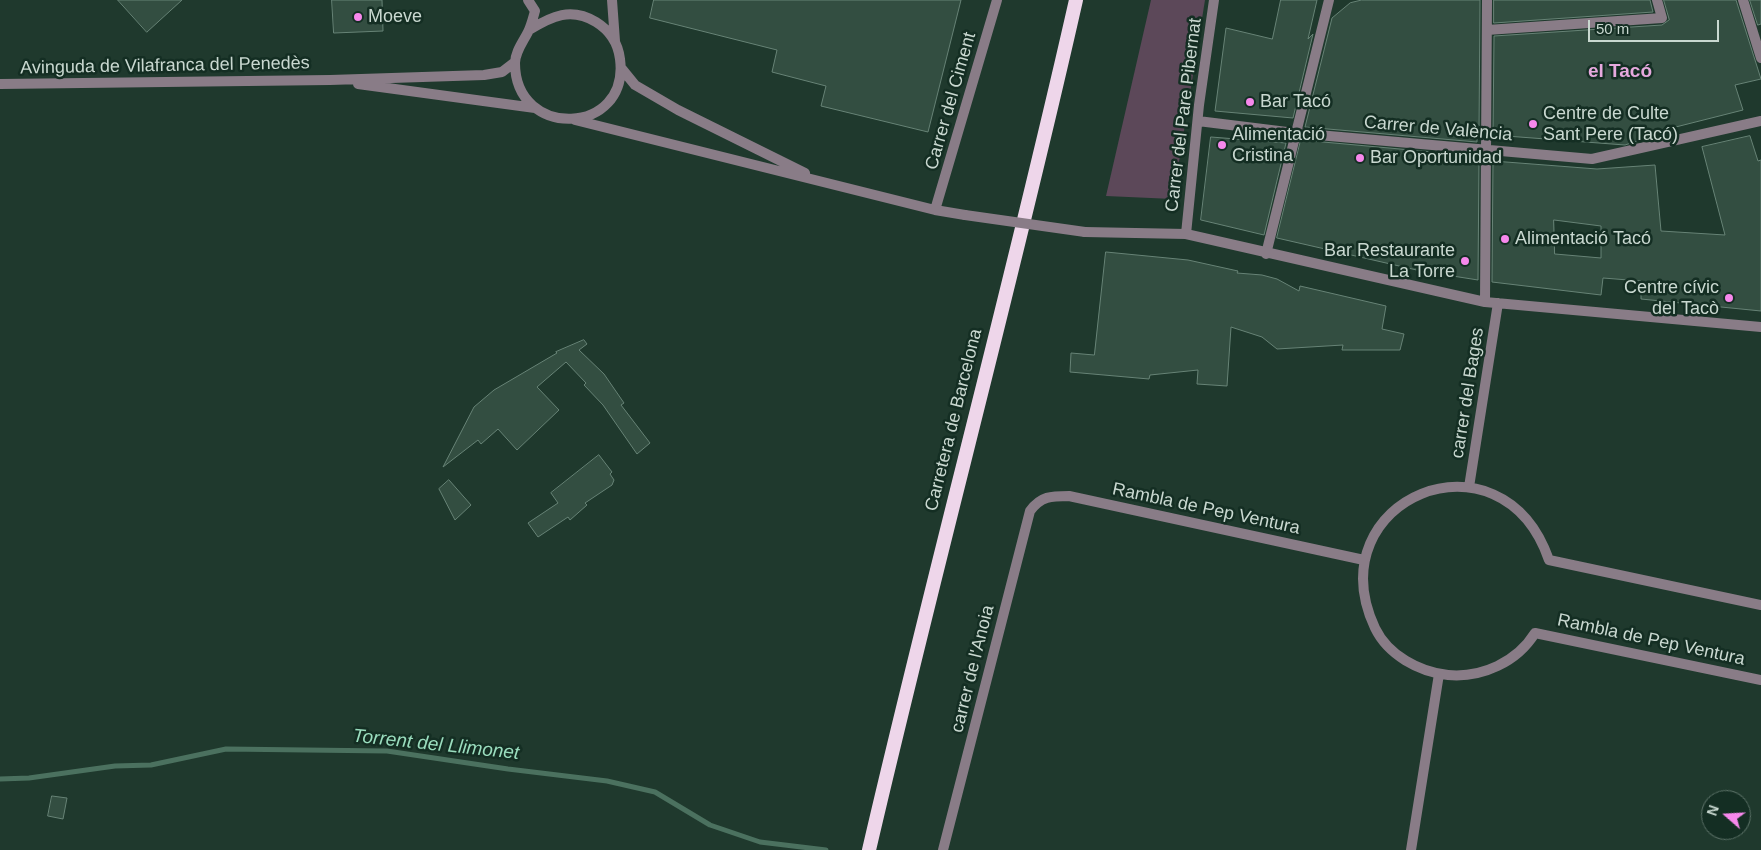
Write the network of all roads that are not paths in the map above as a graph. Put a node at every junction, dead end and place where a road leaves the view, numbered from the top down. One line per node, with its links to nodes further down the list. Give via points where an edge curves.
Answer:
1 (528, 0): 10 (street, via 535,10)
2 (612, 0): 12 (street)
3 (997, 0): 26 (street, Carrer del Ciment)
4 (1076, 0): 38 (highway, Carretera de Barcelona, via 1040,159)
5 (1214, 0): 22 (street, Carrer del Pare Pibernat)
6 (1329, 0): 23 (street)
7 (1487, 0): 11 (street)
8 (1658, 0): 11 (street, via 1662,18)
9 (1743, 0): 13 (street)
10 (529, 30): 12 (street, via 552,17 574,14 603,26); 14 (street)
11 (1488, 30): 24 (street)
12 (615, 41): 15 (street)
13 (1761, 58)
14 (515, 62): 17 (street, Avinguda de Vilafranca del Penedès, via 502,72 484,75); 19 (street, via 522,92)
15 (622, 70): 20 (street, via 612,98 588,117); 25 (street, via 635,85 678,110)
16 (0, 77): 18 (street)
17 (330, 80): 18 (street, Avinguda de Vilafranca del Penedès); 19 (street, Avinguda de Vilafranca del Penedès)
18 (5, 84)
19 (535, 108): 20 (street, via 551,118)
20 (574, 120): 25 (street)
21 (1761, 120): 24 (street, Carrer de València, via 1592,159)
22 (1198, 121): 23 (street, Carrer de València); 27 (street, Carrer del Pare Pibernat)
23 (1295, 133): 24 (street, Carrer de València); 28 (street)
24 (1486, 149): 29 (street)
25 (819, 181): 26 (street)
26 (935, 210): 27 (street, bridge, via 1085,232)
27 (1186, 234): 28 (street)
28 (1266, 254): 29 (street)
29 (1485, 302): 30 (street)
30 (1498, 303): 31 (street); 32 (street, carrer del Bages)
31 (1761, 327)
32 (1469, 487): 34 (street, via 1435,489 1406,500 1382,523); 35 (street, via 1494,494 1527,517 1537,531 1549,560)
33 (1040, 500): 34 (street, Rambla de Pep Ventura, via 1047,496 1069,496); 39 (street, carrer de l'Anoia, via 1030,511)
34 (1364, 560): 36 (street, via 1366,609 1378,634 1406,661)
35 (1761, 605)
36 (1439, 674): 37 (street, Rambla de Pep Ventura, via 1457,676 1492,669 1522,649 1535,633); 40 (street)
37 (1761, 680)
38 (869, 850)
39 (943, 850)
40 (1411, 850)

